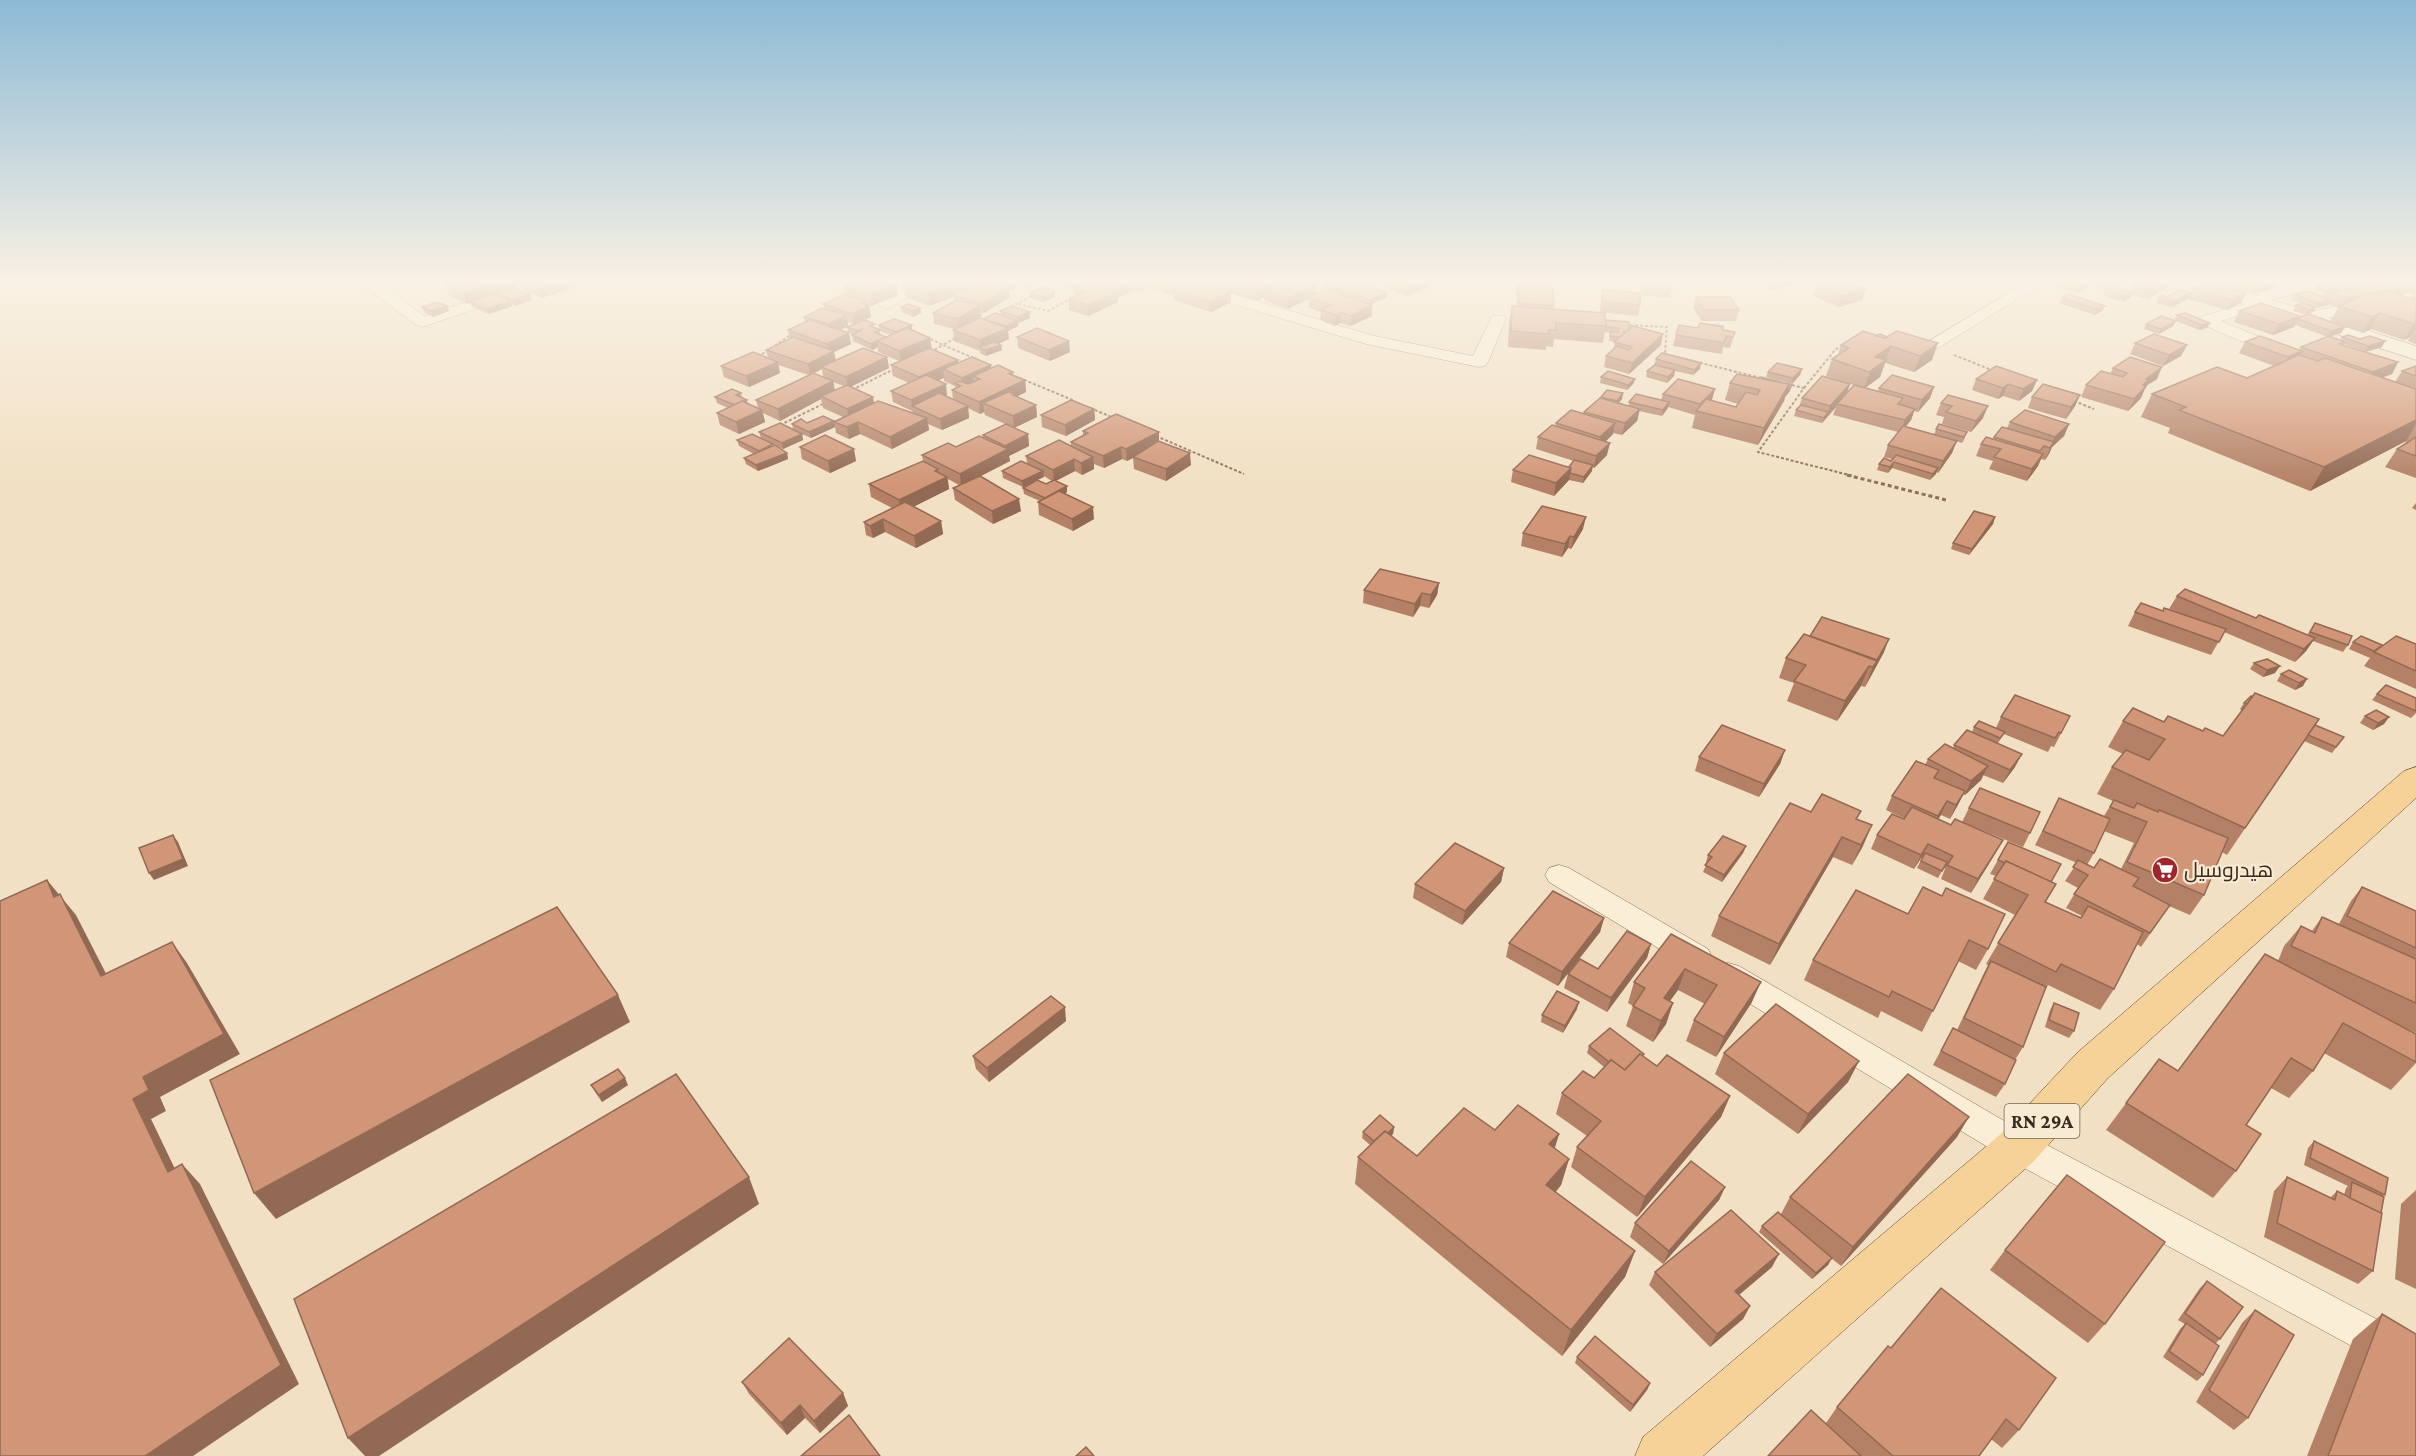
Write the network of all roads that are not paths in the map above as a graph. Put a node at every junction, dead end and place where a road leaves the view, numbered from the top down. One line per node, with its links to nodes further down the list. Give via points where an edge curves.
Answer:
1 (1416, 349): 2 (street, via 1479,362)
2 (1485, 349)
3 (2272, 349): 4 (street)
4 (2298, 360)
5 (2416, 779): 7 (main road, RN 29A, via 2093,1065)
6 (1559, 875): 7 (street)
7 (2018, 1147): 8 (street); 9 (main road, RN 29A)
8 (2416, 1361)
9 (1662, 1456)

